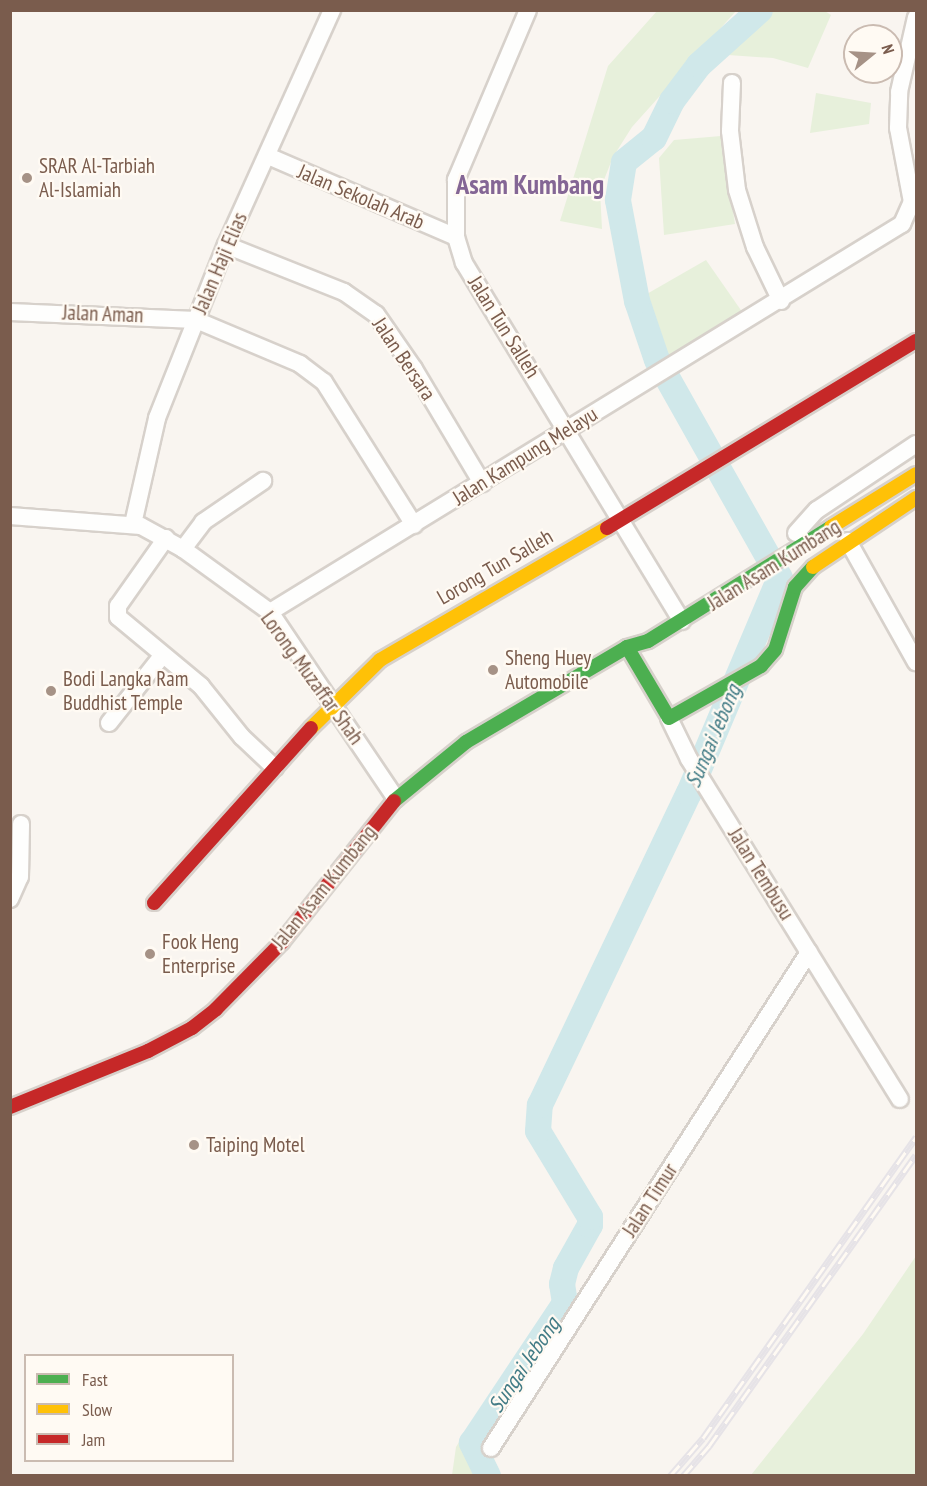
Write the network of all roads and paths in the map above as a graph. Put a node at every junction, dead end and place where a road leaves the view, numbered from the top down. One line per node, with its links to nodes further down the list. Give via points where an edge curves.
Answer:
1 (332, 10): 5 (street, Jalan Haji Elias)
2 (528, 10): 6 (street, Jalan Tun Salleh, via 456,180)
3 (915, 21): 8 (street, Jalan Kampung Melayu, via 899,92 898,128 912,202 907,219 882,239)
4 (732, 82): 8 (street, via 730,131 737,190 755,247)
5 (268, 156): 6 (street, Jalan Sekolah Arab); 7 (street, Jalan Haji Elias)
6 (456, 237): 12 (street, Jalan Tun Salleh, via 469,272)
7 (226, 245): 10 (street, Jalan Haji Elias); 17 (street, Jalan Bersara, via 344,292 376,314 409,360)
8 (781, 301): 12 (street, Jalan Kampung Melayu)
9 (10, 312): 10 (street, Jalan Aman)
10 (196, 320): 21 (street, Jalan Haji Elias, via 157,418); 22 (street, via 300,364 324,382)
11 (916, 341): 20 (main road, Lorong Tun Salleh, via 722,462)
12 (569, 429): 17 (street, Jalan Kampung Melayu); 20 (street, Jalan Tun Salleh)
13 (916, 444): 23 (street, Jalan Asam Kumbang, via 817,510)
14 (916, 457): 23 (main road, Jalan Asam Kumbang)
15 (916, 474): 27 (main road, Jalan Asam Kumbang, via 788,556)
16 (263, 481): 26 (street, via 203,522)
17 (482, 483): 22 (street, Jalan Kampung Melayu)
18 (916, 498): 25 (main road, Jalan Asam Kumbang)
19 (10, 516): 21 (street, Lorong Muzaffar Shah)
20 (621, 519): 29 (street, Jalan Tun Salleh); 33 (main road, Lorong Tun Salleh, via 409,640 380,660)
21 (133, 524): 24 (street, Lorong Muzaffar Shah)
22 (414, 525): 28 (street, Jalan Kampung Melayu)
23 (796, 533): 27 (main road, Jalan Asam Kumbang)
24 (166, 538): 26 (street, Lorong Muzaffar Shah); 31 (street, via 118,606 118,617 127,628)
25 (848, 541): 32 (street); 34 (main road, Jalan Asam Kumbang, via 800,579 775,650 761,666)
26 (183, 549): 28 (street, Lorong Muzaffar Shah)
27 (756, 567): 29 (main road, Jalan Asam Kumbang)
28 (270, 612): 33 (street, Lorong Muzaffar Shah)
29 (679, 614): 30 (main road, Jalan Asam Kumbang, via 648,641)
30 (627, 647): 34 (main road, Jalan Tembusu); 37 (main road, Jalan Asam Kumbang, via 468,740)
31 (162, 656): 35 (street); 36 (street, via 201,686 242,737)
32 (916, 662)
33 (334, 702): 36 (main road, Lorong Tun Salleh); 37 (street, Lorong Muzaffar Shah)
34 (669, 718): 41 (street, Jalan Tembusu, via 689,759)
35 (109, 723)
36 (275, 768): 40 (main road, Lorong Tun Salleh)
37 (396, 799): 43 (main road, Jalan Asam Kumbang, via 282,942 203,1020 176,1038)
38 (21, 824): 39 (street, via 20,878)
39 (10, 899)
40 (154, 903)
41 (809, 952): 42 (street, Jalan Tembusu); 44 (street, Jalan Timur)
42 (900, 1099)
43 (10, 1107)
44 (491, 1448)

